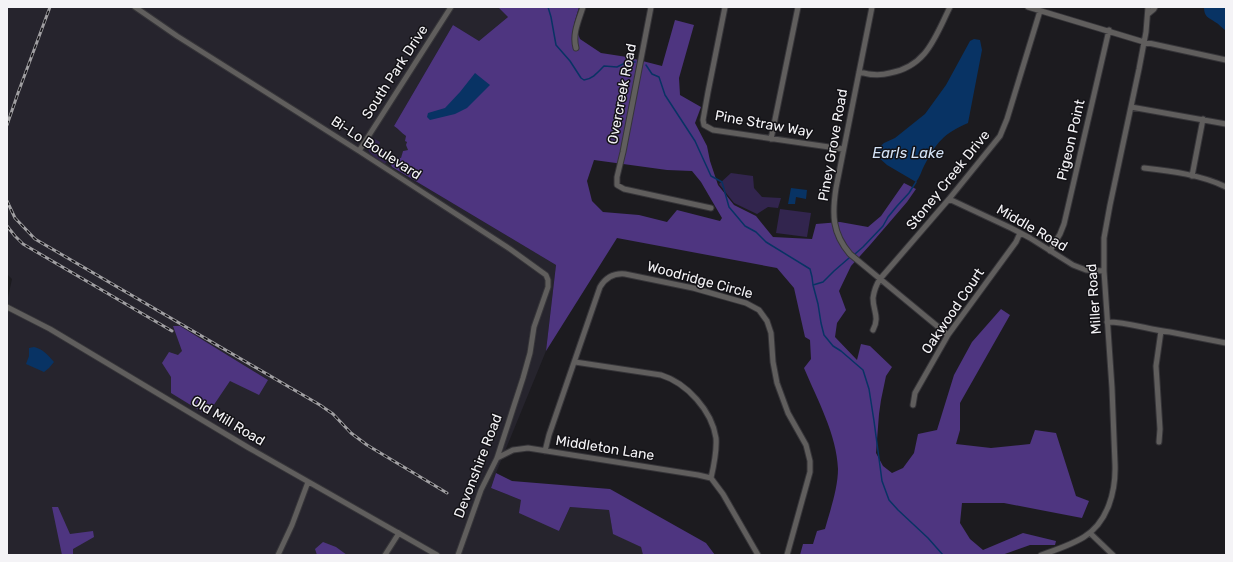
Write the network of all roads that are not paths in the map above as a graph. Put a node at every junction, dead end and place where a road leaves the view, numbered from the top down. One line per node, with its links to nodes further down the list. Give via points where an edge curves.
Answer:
1 (135, 7): 24 (street, Bi-Lo Boulevard)
2 (451, 7): 24 (street, South Park Drive)
3 (583, 7): 16 (street, via 574,35)
4 (651, 7): 29 (street, Overcreek Road, via 617,185 624,189)
5 (725, 7): 22 (street, Pine Straw Way, via 704,125 713,130)
6 (798, 7): 22 (street)
7 (872, 7): 18 (street, Piney Grove Road)
8 (950, 7): 18 (street, via 931,46 918,61 904,69 886,74 868,75)
9 (1028, 7): 12 (street)
10 (1148, 7): 13 (street, Miller Road)
11 (1155, 7): 13 (street)
12 (1040, 11): 14 (street); 28 (street, Stoney Creek Drive, via 1004,129)
13 (1148, 14): 15 (street, Miller Road)
14 (1109, 30): 15 (street); 31 (street, Pigeon Point, via 1064,224)
15 (1144, 42): 17 (street); 19 (street, Miller Road)
16 (576, 48)
17 (1226, 60)
18 (859, 72): 23 (street, Piney Grove Road)
19 (1131, 107): 20 (street); 32 (street, Miller Road, via 1106,226 1103,246)
20 (1203, 119): 21 (street); 26 (street)
21 (1226, 124)
22 (771, 139): 23 (street, Pine Straw Way)
23 (843, 149): 33 (street, Piney Grove Road, via 833,213 835,228 839,239 850,254)
24 (359, 151): 39 (street, Bi-Lo Boulevard, via 544,273 548,284)
25 (1144, 168): 26 (street)
26 (1192, 176): 27 (street)
27 (1226, 187)
28 (950, 199): 30 (street, Middle Road); 33 (street, Stoney Creek Drive)
29 (711, 208)
30 (1020, 233): 31 (street, Middle Road); 38 (street, Oakwood Court)
31 (1050, 251): 32 (street, Middle Road, via 1079,268)
32 (1104, 272): 35 (street, Miller Road)
33 (880, 279): 36 (street, Stoney Creek Drive, via 874,293 876,324); 38 (street, Piney Grove Road)
34 (7, 307): 47 (street, Old Mill Road, via 66,338)
35 (1107, 322): 37 (street); 49 (street, Miller Road, via 1116,475 1114,492 1106,511)
36 (873, 330)
37 (1161, 331): 40 (street); 43 (street, via 1156,366)
38 (948, 335): 42 (street, Oakwood Court, via 915,393)
39 (532, 340): 45 (street, Devonshire Road)
40 (1226, 343)
41 (575, 362): 44 (street, Woodridge Circle); 46 (street, via 661,375 684,388 703,408 714,429 716,447); 55 (street, Woodridge Circle, via 600,287 606,279 616,274 693,288 746,303 759,310 770,329 774,371 780,394 806,445 810,461 810,472)
42 (913, 405)
43 (1159, 442)
44 (545, 451): 45 (street, Middleton Lane, via 518,448); 46 (street, Middleton Lane)
45 (496, 458): 53 (street, Devonshire Road, via 479,494)
46 (711, 478): 54 (street)
47 (308, 482): 48 (street, Old Mill Road); 50 (street)
48 (398, 533): 51 (street); 52 (street, Old Mill Road)
49 (1090, 533): 56 (street, Miller Road, via 1072,544); 57 (street)
50 (278, 555)
51 (385, 555)
52 (437, 555)
53 (458, 555)
54 (758, 555)
55 (787, 555)
56 (1041, 555)
57 (1113, 555)

